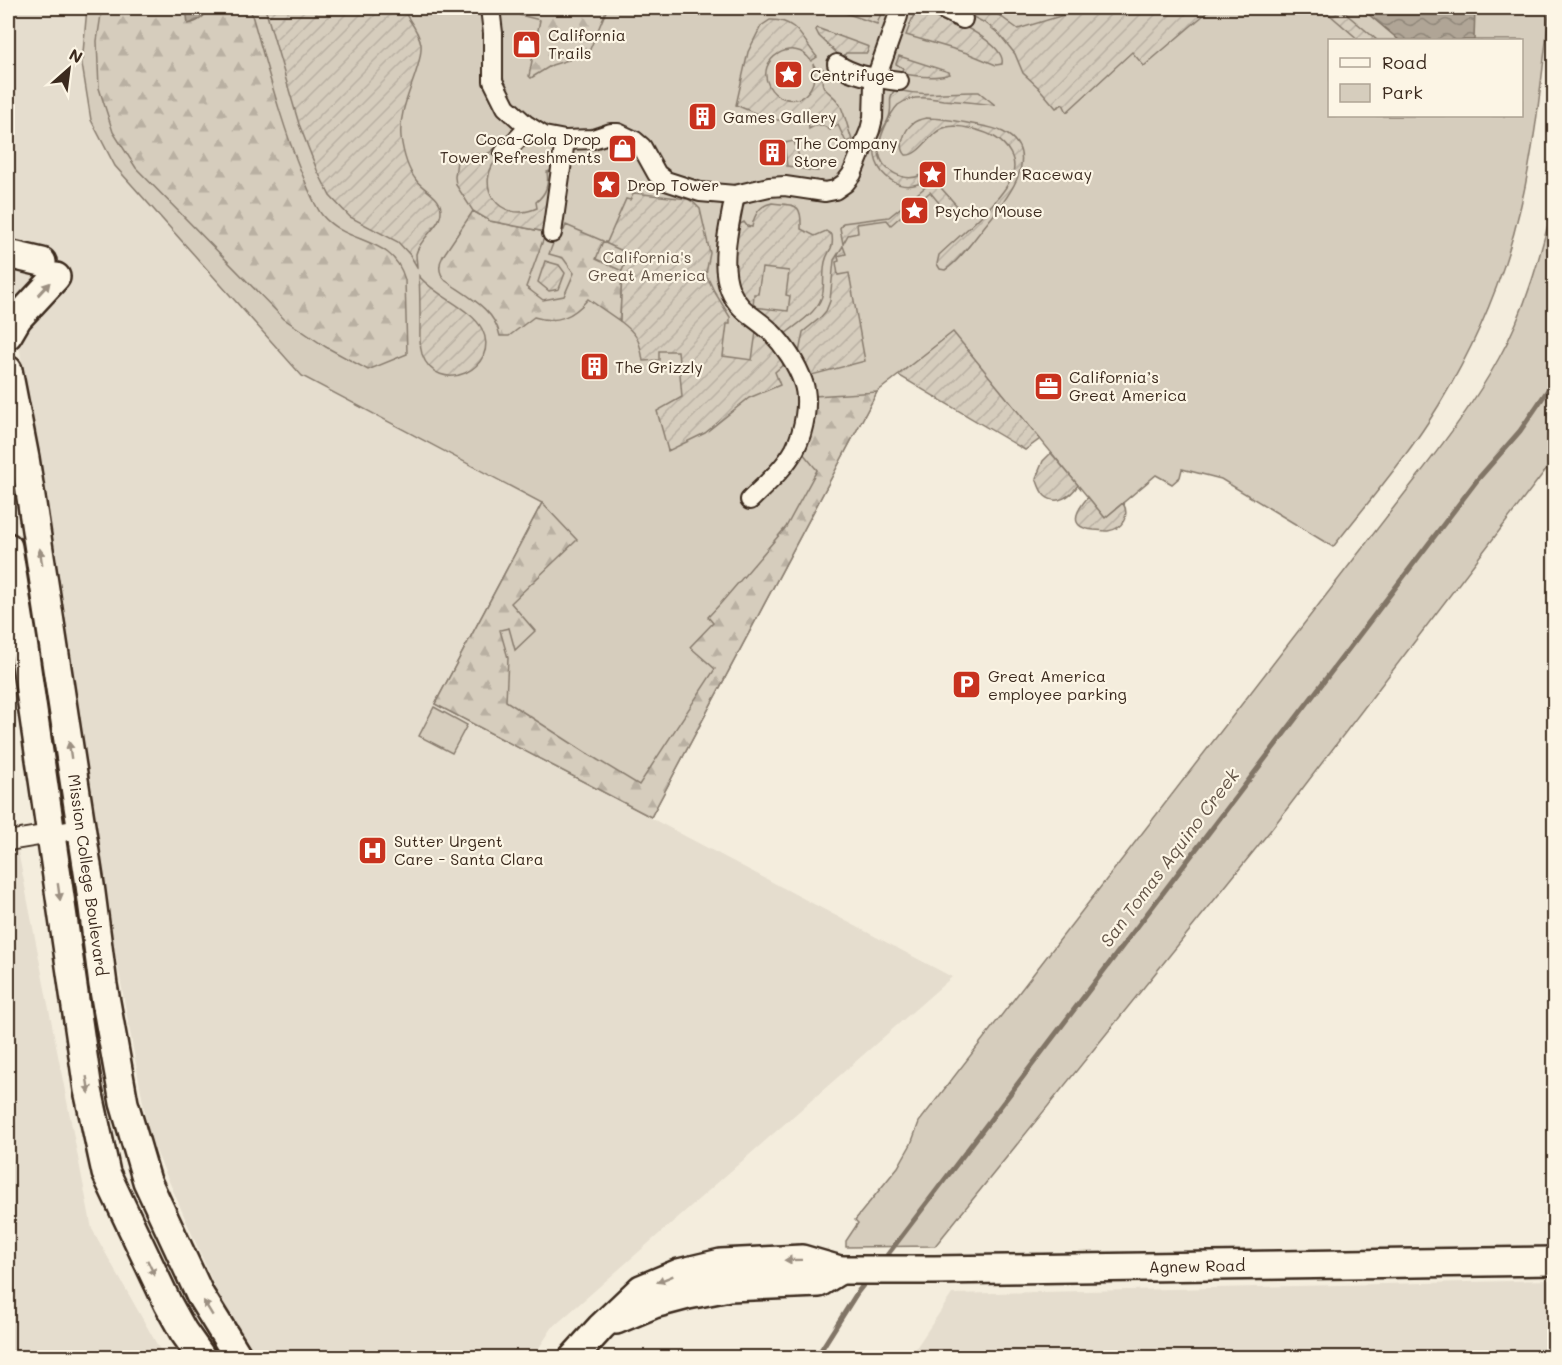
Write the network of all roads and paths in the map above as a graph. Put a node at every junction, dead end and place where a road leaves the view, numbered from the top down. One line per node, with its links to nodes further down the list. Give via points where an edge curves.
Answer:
1 (490, 8): 8 (street, via 493,81 506,106)
2 (940, 8): 4 (street)
3 (898, 12): 6 (street)
4 (963, 19)
5 (837, 64): 6 (street)
6 (876, 78): 7 (street); 11 (street, via 870,130 845,183 825,192 785,186)
7 (899, 81)
8 (529, 127): 9 (street, via 544,136); 10 (street)
9 (565, 140): 11 (street, via 618,133 642,147 657,174 666,181 700,192); 12 (street)
10 (504, 153)
11 (735, 195): 16 (street, via 726,246 729,288 735,300 765,325 789,355 802,379 805,398 803,428 795,448)
12 (552, 233)
13 (8, 254): 14 (main road, one-way to 13, via 49,269)
14 (8, 335)
15 (8, 370): 18 (main road, Mission College Boulevard, one-way to 15, via 26,458)
16 (750, 500)
17 (8, 547): 19 (main road, Mission College Boulevard)
18 (81, 829): 19 (street); 23 (main road, Mission College Boulevard, one-way to 18, via 200,1295 147,1181 124,1103)
19 (51, 834): 20 (street); 22 (main road, Mission College Boulevard, one-way to 22, via 88,1090 106,1173 168,1304)
20 (8, 841)
21 (1554, 1261): 24 (main road, Agnew Road, via 840,1270 819,1283 729,1287 654,1304 602,1327)
22 (202, 1358)
23 (239, 1358)
24 (573, 1358)

